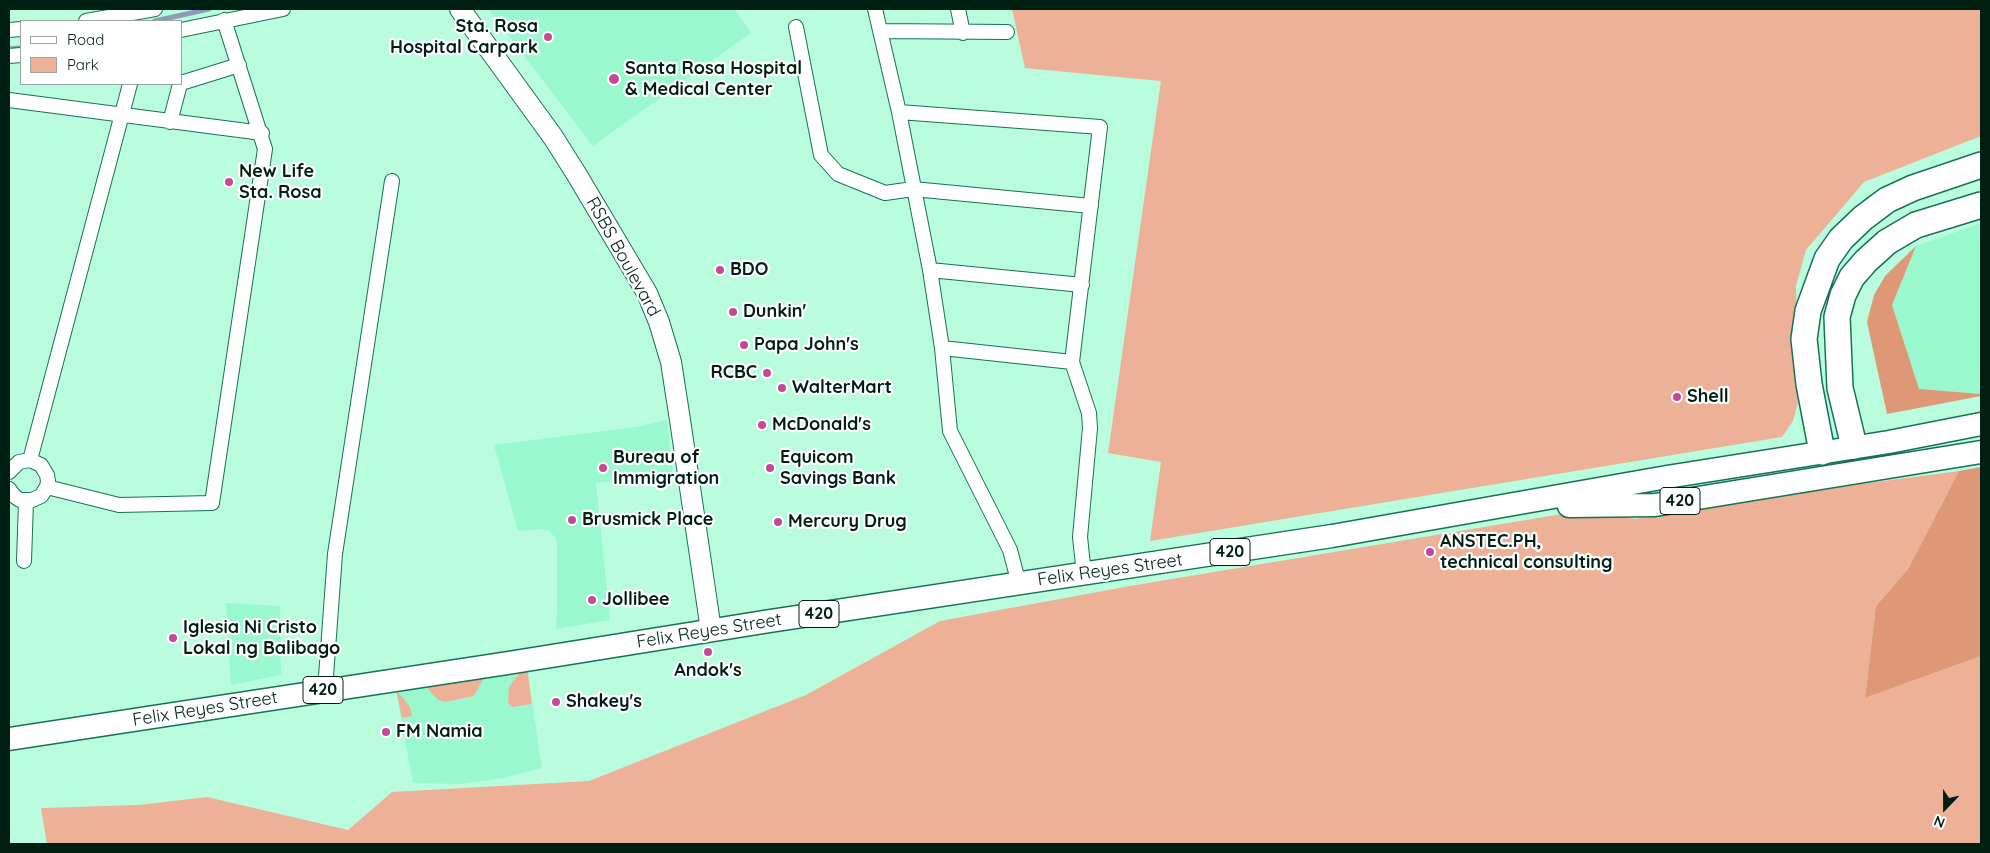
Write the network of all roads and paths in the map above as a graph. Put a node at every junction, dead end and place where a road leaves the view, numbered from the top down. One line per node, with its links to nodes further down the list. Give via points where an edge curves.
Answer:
1 (155, 9): 6 (street)
2 (283, 9): 8 (street)
3 (460, 9): 47 (street, RSBS Boulevard, via 563,152 643,286 659,322 671,362)
4 (875, 9): 11 (street)
5 (958, 9): 13 (street)
6 (138, 17): 7 (street)
7 (99, 20)
8 (224, 20): 10 (street); 14 (street)
9 (796, 27): 25 (street, via 821,154 838,174 885,193)
10 (182, 30)
11 (880, 31): 13 (street); 19 (street)
12 (1007, 32): 13 (street)
13 (963, 33)
14 (239, 64): 15 (street); 22 (street)
15 (182, 82)
16 (130, 85): 20 (street)
17 (179, 85): 21 (street)
18 (9, 100): 20 (street)
19 (899, 112): 25 (street); 27 (street, via 1100,127)
20 (122, 116): 21 (street); 36 (street)
21 (170, 122): 22 (street)
22 (262, 133): 40 (street, via 264,164 212,503 119,505)
23 (1981, 165): 34 (highway, via 1887,200 1863,218 1828,259 1808,311 1804,339)
24 (392, 181): 48 (street, via 334,554)
25 (913, 188): 27 (street); 28 (street)
26 (1981, 205): 33 (highway, via 1916,225 1887,242 1852,277 1837,317 1840,388)
27 (1091, 206): 29 (street)
28 (930, 270): 29 (street); 30 (street)
29 (1082, 285): 31 (street)
30 (942, 348): 31 (street); 46 (street, via 950,431 1010,550)
31 (1072, 362): 45 (street, via 1089,413 1090,428 1080,537)
32 (1981, 424): 33 (main road, 420)
33 (1854, 446): 34 (main road, 420); 38 (main road)
34 (1822, 452): 39 (main road); 43 (main road, Felix Reyes Street / 420)
35 (1981, 452): 38 (main road, 420)
36 (30, 460): 37 (street, via 19,462); 40 (street, via 45,470)
37 (9, 472)
38 (1859, 472): 39 (main road, Felix Reyes Street / 420)
39 (1827, 477): 43 (main road, Felix Reyes Street / 420, via 1655,505)
40 (47, 487): 42 (street, via 41,496)
41 (9, 489): 42 (street, via 14,496)
42 (26, 501): 44 (street)
43 (1498, 508): 45 (main road, Felix Reyes Street / 420)
44 (24, 561)
45 (1084, 574): 46 (main road, Felix Reyes Street / 420)
46 (1019, 584): 47 (main road, Felix Reyes Street / 420)
47 (711, 630): 48 (main road, Felix Reyes Street / 420)
48 (325, 690): 49 (main road, Felix Reyes Street / 420)
49 (9, 739)

